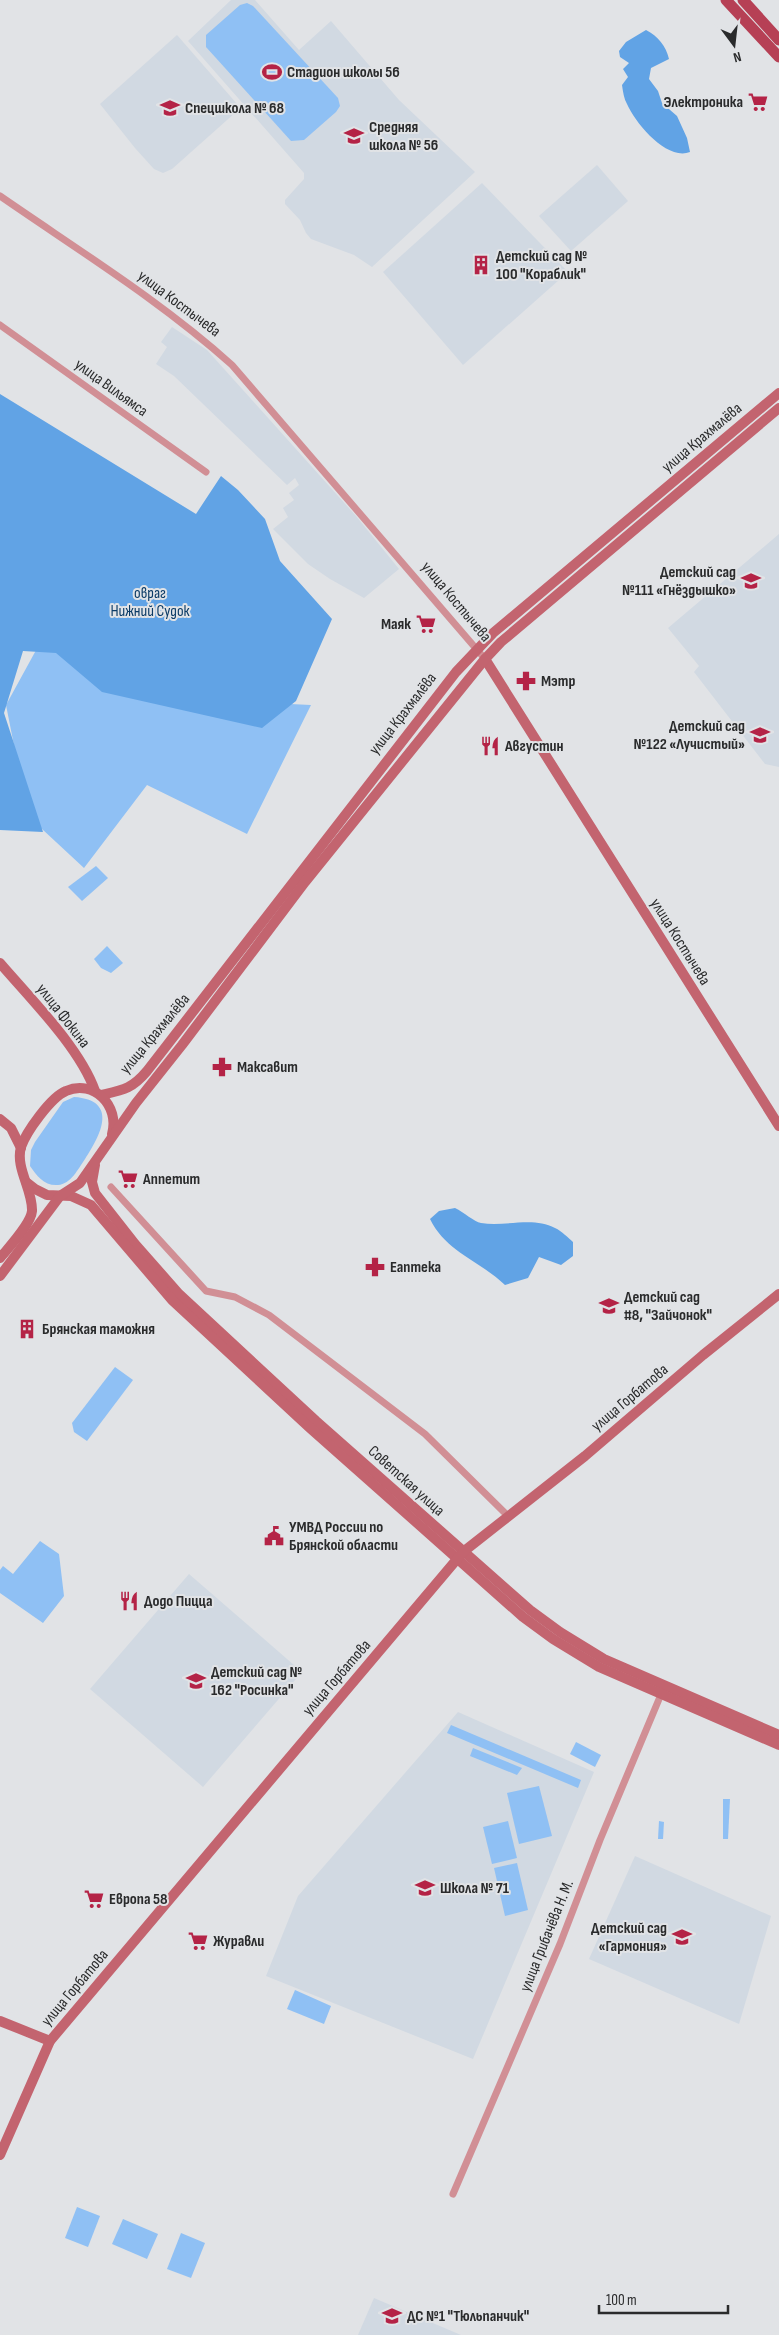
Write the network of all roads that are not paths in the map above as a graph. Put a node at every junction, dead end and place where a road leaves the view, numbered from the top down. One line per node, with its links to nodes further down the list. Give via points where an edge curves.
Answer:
1 (726, 0): 4 (main road)
2 (743, 0): 3 (main road)
3 (779, 40)
4 (779, 57)
5 (0, 196): 10 (street, улица Костычева, via 158,305 232,365)
6 (0, 325): 9 (street, улица Вильямса)
7 (779, 394): 10 (main road, улица Крахмалёва, via 493,633)
8 (779, 408): 11 (main road, улица Крахмалёва, via 508,636)
9 (206, 472)
10 (477, 650): 11 (street, улица Костычева); 13 (main road, улица Крахмалёва, via 397,745 136,1084 128,1089)
11 (485, 659): 15 (main road, улица Костычева); 16 (main road, улица Крахмалёва, via 305,882)
12 (0, 964): 13 (main road, улица Фокина, via 61,1036)
13 (98, 1093): 16 (main road, via 108,1102 113,1113); 17 (main road, via 78,1088 60,1094 33,1127)
14 (0, 1119): 17 (main road, via 11,1128)
15 (779, 1126)
16 (111, 1137): 18 (main road)
17 (21, 1148): 19 (main road)
18 (96, 1161): 21 (main road, via 80,1183); 26 (main road, Советская улица, via 92,1182 95,1193 161,1275)
19 (26, 1182): 21 (main road, via 47,1195); 22 (main road, via 32,1212 26,1226)
20 (111, 1187): 25 (street, via 206,1291 235,1297 269,1315 425,1434)
21 (60, 1196): 23 (main road); 26 (main road, Советская улица, via 80,1198 91,1205 179,1307 266,1388)
22 (0, 1258)
23 (0, 1276)
24 (779, 1294): 25 (main road, улица Горбатова)
25 (508, 1516): 26 (main road, улица Горбатова)
26 (460, 1556): 27 (main road, Советская улица, via 560,1632); 31 (main road, улица Горбатова)
27 (662, 1691): 28 (main road, Советская улица); 29 (main road, Советская улица); 33 (street, улица Грибачёва Н. М., via 560,1944)
28 (779, 1735)
29 (779, 1745)
30 (0, 2020): 31 (main road)
31 (50, 2041): 32 (main road, улица Горбатова)
32 (0, 2154)
33 (453, 2194)

